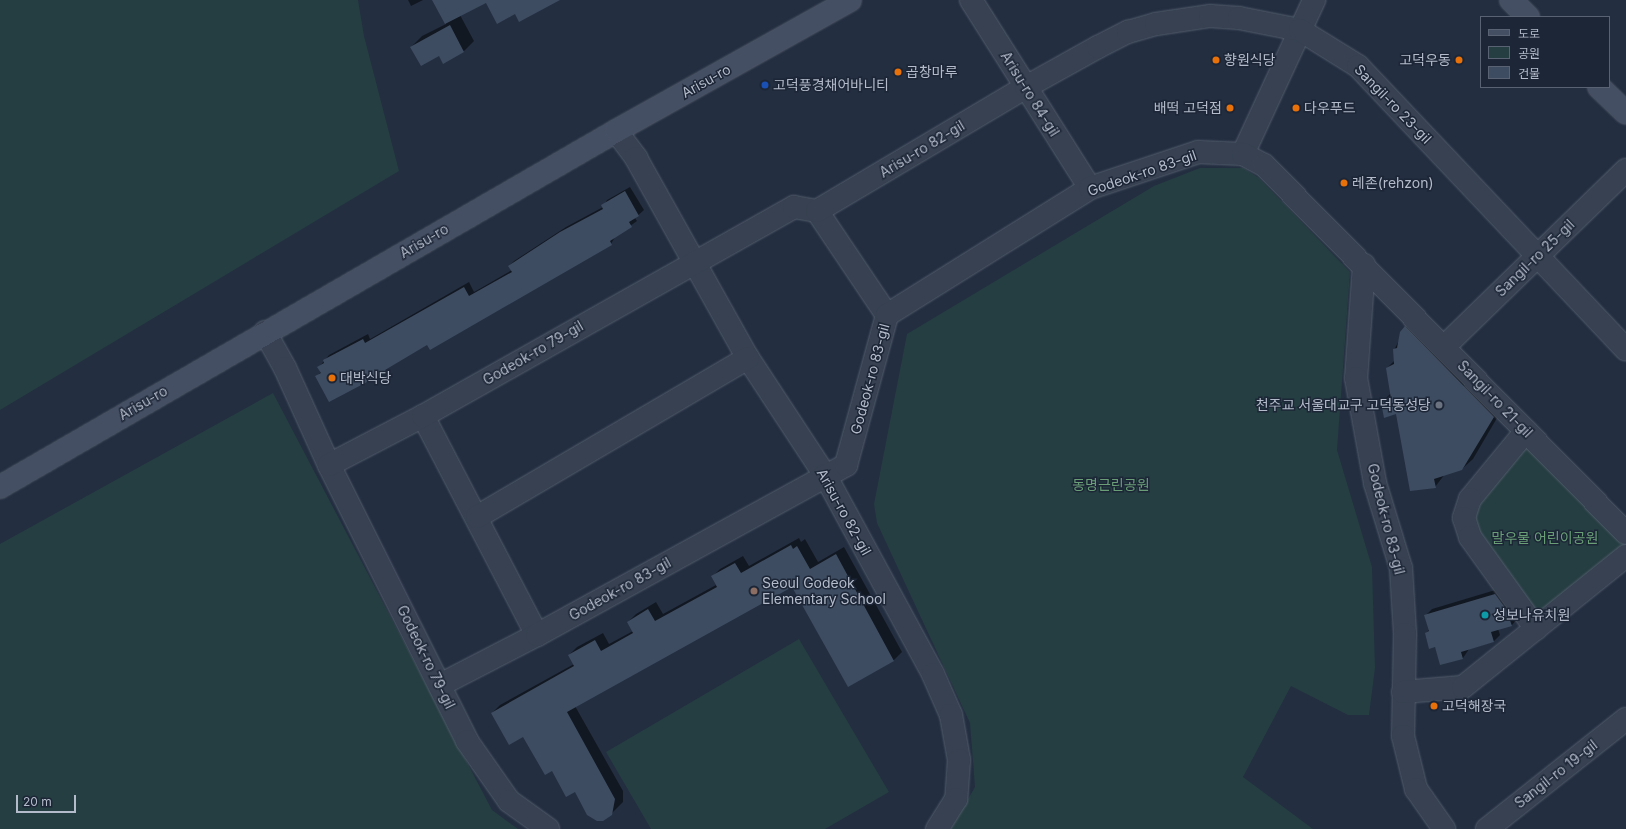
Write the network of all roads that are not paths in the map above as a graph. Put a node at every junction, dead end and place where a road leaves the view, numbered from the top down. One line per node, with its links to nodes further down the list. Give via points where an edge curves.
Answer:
1 (850, 0): 10 (main road, Arisu-ro)
2 (971, 0): 7 (street, Arisu-ro 84-gil)
3 (1314, 0): 6 (street)
4 (1511, 0): 5 (main road)
5 (1527, 16)
6 (1300, 30): 7 (street, Sangil-ro 23-gil, via 1239,18 1210,16 1156,24 1128,32); 11 (street); 15 (street, Sangil-ro 23-gil, via 1358,66)
7 (1026, 87): 13 (street, Arisu-ro 84-gil); 14 (street, Arisu-ro 82-gil)
8 (1600, 88): 9 (main road)
9 (1626, 113)
10 (616, 131): 16 (street, Arisu-ro 82-gil, via 636,158); 19 (main road, Arisu-ro)
11 (1243, 154): 13 (street, Godeok-ro 83-gil, via 1198,152); 17 (street, Godeok-ro 83-gil, via 1270,170)
12 (1626, 170): 15 (street, Sangil-ro 25-gil)
13 (1090, 188): 18 (street, Godeok-ro 83-gil)
14 (817, 211): 16 (street, via 794,206); 18 (street)
15 (1537, 256): 20 (street, Sangil-ro 25-gil); 21 (street, Sangil-ro 23-gil)
16 (694, 262): 22 (street, Arisu-ro 82-gil); 23 (street, Godeok-ro 79-gil)
17 (1364, 265): 20 (street, Sangil-ro 21-gil); 34 (street, Godeok-ro 83-gil, via 1356,378 1375,483 1401,568 1405,634)
18 (887, 315): 26 (street, Godeok-ro 83-gil, via 846,465)
19 (265, 332): 25 (street, Godeok-ro 79-gil, via 285,368); 27 (main road, Arisu-ro)
20 (1444, 347): 24 (street, Sangil-ro 21-gil)
21 (1626, 349)
22 (748, 358): 26 (street, Arisu-ro 82-gil); 28 (street)
23 (423, 416): 25 (street, Godeok-ro 79-gil); 28 (street)
24 (1526, 430): 29 (street, Sangil-ro 21-gil); 31 (street, via 1470,499 1464,518 1470,537)
25 (329, 465): 33 (street, Godeok-ro 79-gil)
26 (825, 475): 32 (street, Godeok-ro 83-gil); 37 (street, Arisu-ro 82-gil, via 933,674 951,715 959,760 956,799)
27 (0, 487)
28 (477, 517): 32 (street)
29 (1626, 533)
30 (1626, 556): 31 (street)
31 (1536, 629): 34 (street, via 1463,687)
32 (537, 635): 33 (street, Godeok-ro 83-gil)
33 (440, 685): 36 (street, Godeok-ro 79-gil, via 467,742 509,801)
34 (1403, 692): 38 (street, Godeok-ro 83-gil, via 1403,736 1416,789)
35 (1626, 719): 39 (street, Sangil-ro 19-gil)
36 (548, 829)
37 (937, 829)
38 (1444, 829)
39 (1487, 829)

